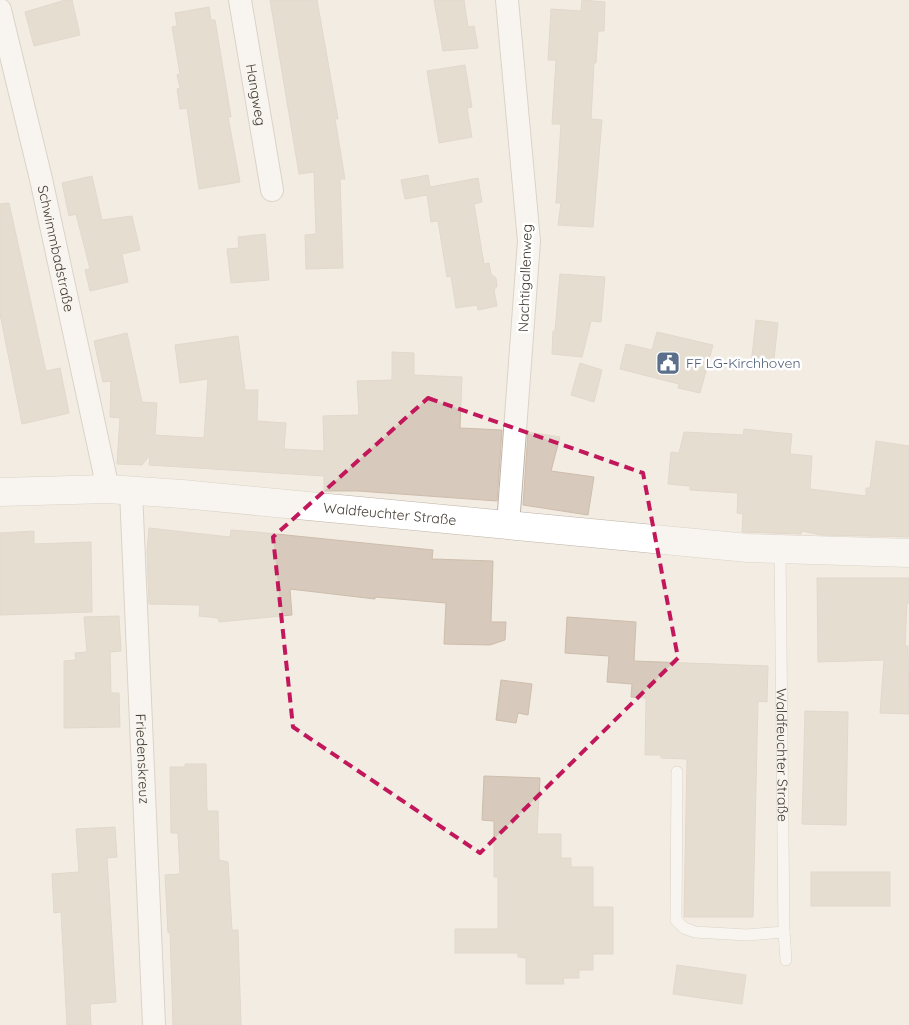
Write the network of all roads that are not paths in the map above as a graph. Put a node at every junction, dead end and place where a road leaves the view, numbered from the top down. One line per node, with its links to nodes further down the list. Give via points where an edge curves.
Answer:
1 (240, 0): 4 (street, Hangweg)
2 (507, 0): 7 (street, Nachtigallenweg, via 529,241)
3 (0, 10): 5 (street, Schwimmbadstraße)
4 (272, 190)
5 (119, 490): 6 (street, Waldfeuchter Straße); 7 (street, Waldfeuchter Straße); 13 (street, Friedenskreuz)
6 (0, 492)
7 (508, 526): 8 (street, Waldfeuchter Straße)
8 (780, 550): 9 (street, Waldfeuchter Straße); 11 (lane, Waldfeuchter Straße)
9 (909, 553)
10 (676, 772): 11 (lane, via 676,920 694,932)
11 (784, 932): 12 (lane, Waldfeuchter Straße)
12 (786, 960)
13 (154, 1025)

